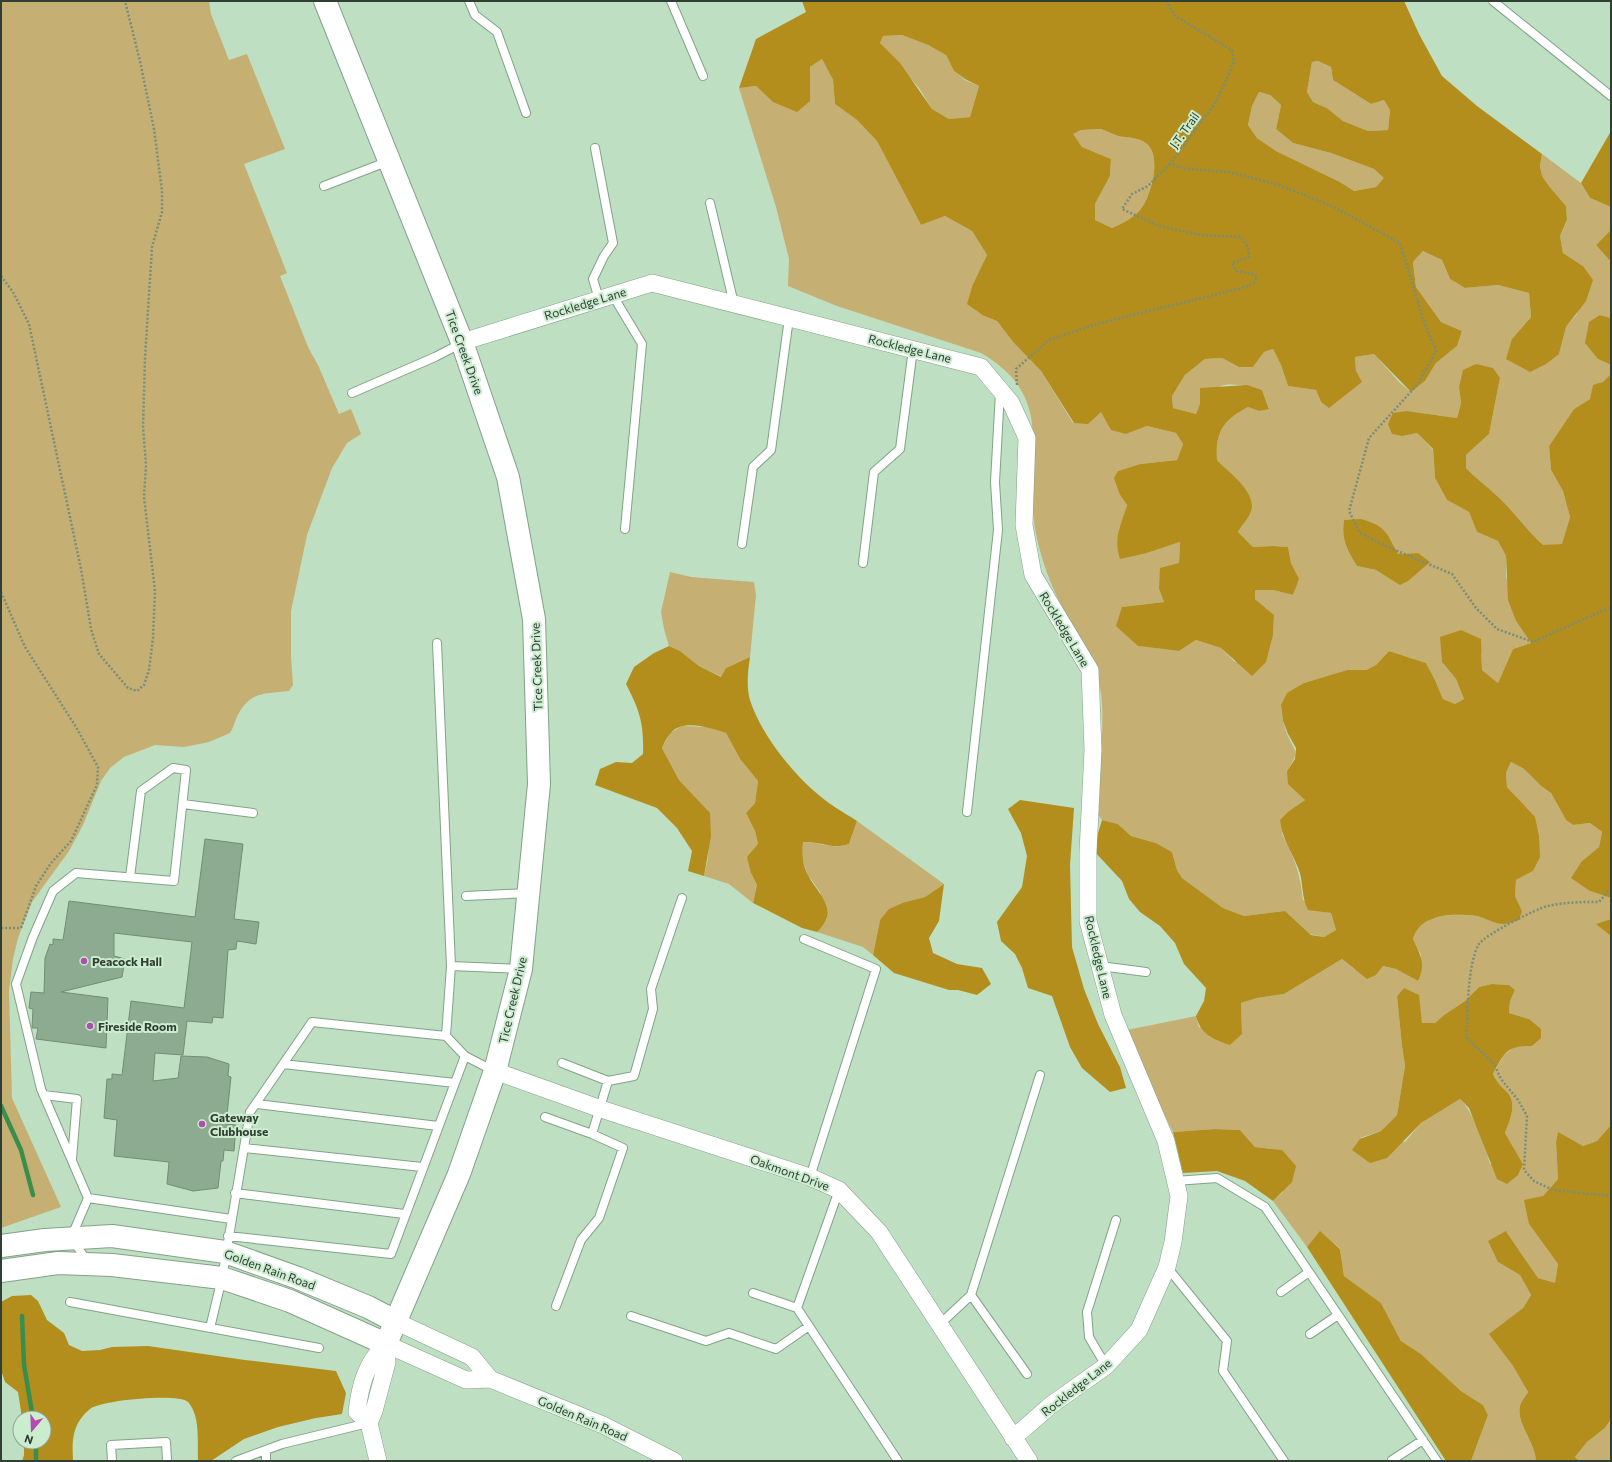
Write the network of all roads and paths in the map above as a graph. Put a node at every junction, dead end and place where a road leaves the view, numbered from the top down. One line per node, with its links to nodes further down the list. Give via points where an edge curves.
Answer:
1 (125, 1): 15 (path, via 154,129 162,191 162,212 152,254 144,358 144,497 155,591 153,638 149,670 144,685 137,691 128,688 99,654 97,648 29,324 13,292)
2 (325, 1): 11 (street, Tice Creek Drive)
3 (469, 1): 9 (lane, via 475,14 497,32)
4 (671, 1): 7 (lane)
5 (1166, 1): 12 (path, J.T. Trail, via 1175,16 1232,50 1234,62 1216,102)
6 (1493, 1): 8 (lane)
7 (703, 76)
8 (1611, 96)
9 (526, 113)
10 (595, 148): 16 (lane, via 613,243 594,279)
11 (390, 161): 13 (lane); 19 (street, Tice Creek Drive)
12 (1170, 164): 21 (path, via 1148,186 1132,194 1122,209 1166,227 1201,235 1241,237 1248,247 1250,257 1232,263 1236,271 1253,274 1256,277 1254,283 1097,324 1049,340 1016,369); 27 (path, J.T. Trail, via 1187,169 1229,172 1279,185 1334,207 1400,243 1423,319 1436,351 1417,385 1369,438 1349,511 1360,533 1452,574 1476,608 1497,629 1533,642)
13 (324, 186)
14 (710, 203): 17 (lane)
15 (1, 276)
16 (605, 296): 17 (street, Rockledge Lane, via 652,283); 19 (street, Rockledge Lane); 23 (lane, via 642,344)
17 (734, 304): 18 (street, Rockledge Lane)
18 (789, 318): 20 (street, Rockledge Lane); 24 (lane, via 771,450 753,467)
19 (462, 342): 22 (lane, via 435,357); 34 (street, Tice Creek Drive, via 508,477 534,619 539,784)
20 (912, 349): 21 (street, Rockledge Lane, via 981,366); 25 (lane, via 900,450 874,472)
21 (1009, 390): 30 (lane, via 995,482 998,530); 40 (street, Rockledge Lane, via 1011,402 1027,438 1024,525 1033,575 1090,670 1093,750 1088,852 1088,921)
22 (352, 393)
23 (625, 529)
24 (742, 544)
25 (863, 563)
26 (1, 592): 37 (path, via 25,647 98,767 97,785 71,841 51,863 36,886 21,928)
27 (1611, 607)
28 (437, 643): 39 (lane)
29 (183, 804): 31 (lane); 32 (lane, via 174,881); 32 (lane, via 186,770 173,768 141,791)
30 (967, 812)
31 (253, 813)
32 (130, 877): 51 (lane, via 76,873 53,891 33,937 16,984)
33 (1611, 888): 64 (path, via 1600,902 1546,906 1496,931 1480,944 1471,972 1466,1037 1494,1064 1527,1116 1524,1170 1534,1181 1554,1190)
34 (529, 893): 35 (lane); 41 (street, Tice Creek Drive)
35 (466, 896)
36 (682, 898): 49 (lane, via 651,989 653,1009 634,1076)
37 (1, 928)
38 (804, 939): 60 (lane, via 876,969)
39 (450, 966): 41 (lane); 43 (lane)
40 (1100, 966): 42 (lane); 61 (street, Rockledge Lane, via 1113,1015 1166,1141)
41 (521, 969): 47 (street, Tice Creek Drive)
42 (1146, 972)
43 (446, 1036): 44 (lane); 45 (lane, via 312,1022)
44 (465, 1056): 47 (lane); 50 (lane)
45 (283, 1064): 50 (lane); 52 (lane)
46 (562, 1064): 49 (lane)
47 (495, 1071): 53 (street, Oakmont Drive); 86 (street, Tice Creek Drive, via 459,1174)
48 (1040, 1075): 80 (lane)
49 (608, 1081): 53 (lane)
50 (455, 1083): 55 (lane)
51 (44, 1095): 58 (lane); 58 (lane, via 77,1099)
52 (257, 1104): 55 (lane); 57 (lane, via 250,1112)
53 (601, 1109): 56 (lane); 60 (street, Oakmont Drive)
54 (545, 1117): 56 (lane)
55 (438, 1126): 59 (lane)
56 (592, 1134): 82 (lane, via 623,1148 599,1218 581,1240)
57 (244, 1148): 59 (lane); 63 (lane)
58 (72, 1161): 65 (lane)
59 (422, 1166): 66 (lane)
60 (810, 1177): 62 (street, Oakmont Drive)
61 (1175, 1181): 73 (street, Rockledge Lane, via 1179,1196); 75 (lane, via 1217,1178 1265,1207)
62 (839, 1190): 83 (lane); 87 (street, Oakmont Drive, via 879,1232)
63 (235, 1194): 66 (lane); 67 (lane)
64 (1611, 1196)
65 (88, 1198): 67 (lane); 69 (lane)
66 (404, 1214): 70 (lane, via 390,1254)
67 (231, 1219): 70 (lane)
68 (1116, 1220): 93 (lane, via 1087,1312 1090,1337)
69 (71, 1238): 70 (street, Golden Rain Road, via 112,1236); 71 (street, Golden Rain Road); 72 (lane)
70 (226, 1244): 76 (lane); 86 (street, Golden Rain Road)
71 (1, 1246)
72 (90, 1264): 74 (street, Golden Rain Road, via 58,1263); 76 (street, Golden Rain Road)
73 (1167, 1267): 93 (street, Rockledge Lane, via 1139,1330); 109 (lane, via 1226,1341 1223,1371)
74 (11, 1269): 77 (street)
75 (1309, 1272): 78 (lane); 84 (lane)
76 (222, 1278): 89 (lane); 91 (street, Golden Rain Road, via 290,1301)
77 (1, 1281)
78 (1281, 1292)
79 (753, 1293): 83 (lane)
80 (971, 1295): 87 (lane); 94 (lane)
81 (70, 1302): 89 (lane)
82 (556, 1306)
83 (797, 1308): 88 (lane)
84 (1338, 1315): 90 (lane); 98 (lane)
85 (631, 1316): 88 (lane, via 706,1341 729,1333 776,1348)
86 (395, 1321): 91 (street, Tice Creek Drive); 95 (street, Golden Rain Road, via 472,1357)
87 (939, 1325): 97 (street, Oakmont Drive)
88 (809, 1326): 107 (lane)
89 (210, 1328): 92 (lane)
90 (1310, 1334)
91 (386, 1344): 95 (street, Golden Rain Road, via 466,1380); 96 (street, Tice Creek Drive, via 387,1362)
92 (319, 1348)
93 (1106, 1366): 97 (street, Rockledge Lane, via 1051,1406)
94 (1027, 1374)
95 (490, 1379): 106 (street, Golden Rain Road, via 603,1425)
96 (369, 1423): 99 (lane); 105 (street)
97 (1013, 1438): 108 (street, Oakmont Drive)
98 (1422, 1440): 100 (lane); 110 (lane)
99 (266, 1450): 103 (lane); 104 (lane)
100 (1392, 1460)
101 (112, 1461): 102 (lane, via 111,1445 166,1442)
102 (167, 1461)
103 (236, 1461)
104 (266, 1461)
105 (378, 1461)
106 (674, 1461)
107 (898, 1461)
108 (1029, 1461)
109 (1284, 1461)
110 (1436, 1461)

